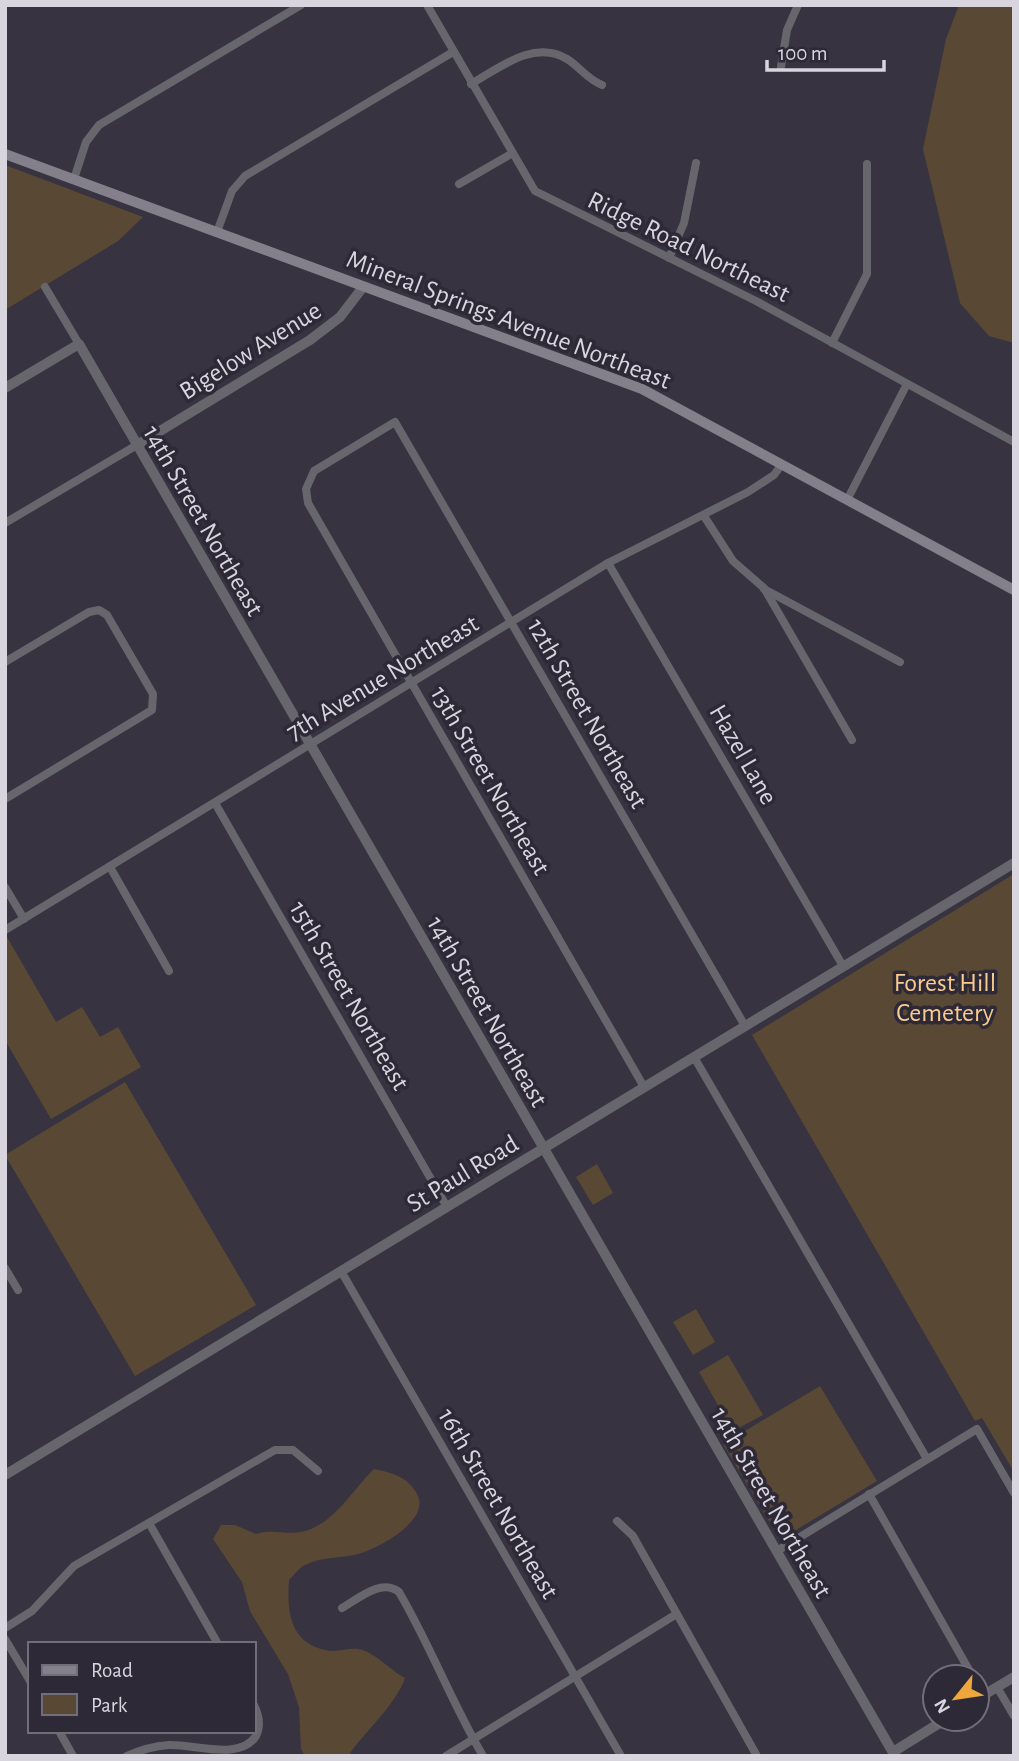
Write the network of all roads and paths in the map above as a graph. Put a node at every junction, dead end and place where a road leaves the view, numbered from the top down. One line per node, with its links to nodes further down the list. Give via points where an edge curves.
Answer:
1 (301, 5): 12 (street, via 99,125 86,142)
2 (427, 5): 4 (street, Ridge Road Northeast)
3 (798, 5): 5 (street, via 786,30)
4 (453, 52): 6 (street, Ridge Road Northeast); 14 (street, via 246,176 233,191)
5 (781, 67)
6 (471, 84): 7 (street, via 522,56 540,52 561,55); 9 (street, Ridge Road Northeast)
7 (602, 85)
8 (5, 154): 12 (main road, Mineral Springs Avenue Northeast)
9 (511, 155): 13 (street); 15 (street, Ridge Road Northeast, via 528,184 543,197)
10 (696, 163): 15 (street, via 684,223)
11 (867, 164): 18 (street, via 867,274)
12 (74, 179): 14 (main road, Mineral Springs Avenue Northeast)
13 (459, 184)
14 (217, 232): 17 (main road, Mineral Springs Avenue Northeast)
15 (669, 258): 18 (street, Ridge Road Northeast)
16 (46, 287): 19 (street, 14th Street Northeast)
17 (363, 287): 23 (street, Bigelow Avenue, via 340,317 310,340); 24 (main road, Mineral Springs Avenue Northeast, via 642,389)
18 (832, 342): 20 (street, Ridge Road Northeast)
19 (79, 344): 21 (street); 23 (street, 14th Street Northeast)
20 (907, 384): 22 (street, Ridge Road Northeast); 26 (street)
21 (5, 388)
22 (1014, 442)
23 (137, 445): 28 (street, Bigelow Avenue); 37 (street, 14th Street Northeast)
24 (782, 464): 26 (main road, Mineral Springs Avenue Northeast); 27 (street, 7th Avenue Northeast, via 774,475)
25 (306, 493): 32 (street, 12th Street Northeast, via 314,471 395,422); 35 (street, 13th Street Northeast)
26 (846, 500): 31 (main road, Mineral Springs Avenue Northeast)
27 (704, 516): 29 (street, 7th Avenue Northeast); 30 (street, via 733,561)
28 (5, 523)
29 (608, 563): 32 (street, 7th Avenue Northeast); 45 (street, Hazel Lane)
30 (764, 589): 34 (street); 36 (street)
31 (1014, 590)
32 (512, 623): 35 (street, 7th Avenue Northeast); 47 (street, 12th Street Northeast)
33 (5, 662): 38 (street, via 89,611 99,610 107,615 153,694 152,710)
34 (900, 662)
35 (412, 684): 37 (street, 7th Avenue Northeast); 49 (street, 13th Street Northeast)
36 (852, 740)
37 (310, 746): 39 (street, 7th Avenue Northeast); 50 (street, 14th Street Northeast)
38 (5, 799)
39 (215, 803): 41 (street, 7th Avenue Northeast); 51 (street, 15th Street Northeast)
40 (1014, 863): 45 (street, St Paul Road)
41 (110, 867): 43 (street, 7th Avenue Northeast); 46 (street)
42 (5, 887): 43 (street)
43 (24, 919): 44 (street, 7th Avenue Northeast)
44 (5, 930)
45 (843, 966): 47 (street, St Paul Road)
46 (169, 971)
47 (745, 1026): 48 (street, St Paul Road)
48 (694, 1057): 49 (street, St Paul Road); 55 (street)
49 (644, 1087): 50 (street, St Paul Road)
50 (543, 1149): 51 (street, St Paul Road); 62 (street, 14th Street Northeast)
51 (447, 1207): 53 (street, St Paul Road)
52 (5, 1268): 54 (street)
53 (341, 1271): 57 (street, St Paul Road); 69 (street, 16th Street Northeast)
54 (18, 1290)
55 (926, 1459): 58 (street, via 977,1429); 59 (street)
56 (318, 1471): 61 (street, via 293,1450 281,1448)
57 (5, 1475)
58 (1014, 1493)
59 (869, 1494): 62 (street); 68 (street)
60 (617, 1521): 64 (street, via 633,1536)
61 (149, 1523): 65 (street, via 74,1566 32,1611); 67 (street)
62 (776, 1551): 79 (street, 14th Street Northeast)
63 (342, 1608): 78 (street, via 378,1587 390,1586 399,1592 434,1653)
64 (675, 1615): 69 (street); 85 (street)
65 (5, 1628)
66 (5, 1639): 71 (street)
67 (217, 1642)
68 (965, 1663)
69 (575, 1676): 78 (street); 84 (street, 16th Street Northeast)
70 (1014, 1677): 72 (street)
71 (28, 1678)
72 (997, 1687): 73 (street); 75 (street)
73 (991, 1691)
74 (256, 1710): 81 (street, via 257,1733 241,1750 167,1745)
75 (1014, 1716)
76 (60, 1733): 80 (street)
77 (925, 1733): 79 (street)
78 (473, 1739): 82 (street); 83 (street)
79 (892, 1755)
80 (73, 1756)
81 (127, 1756)
82 (446, 1756)
83 (483, 1756)
84 (621, 1756)
85 (757, 1756)

